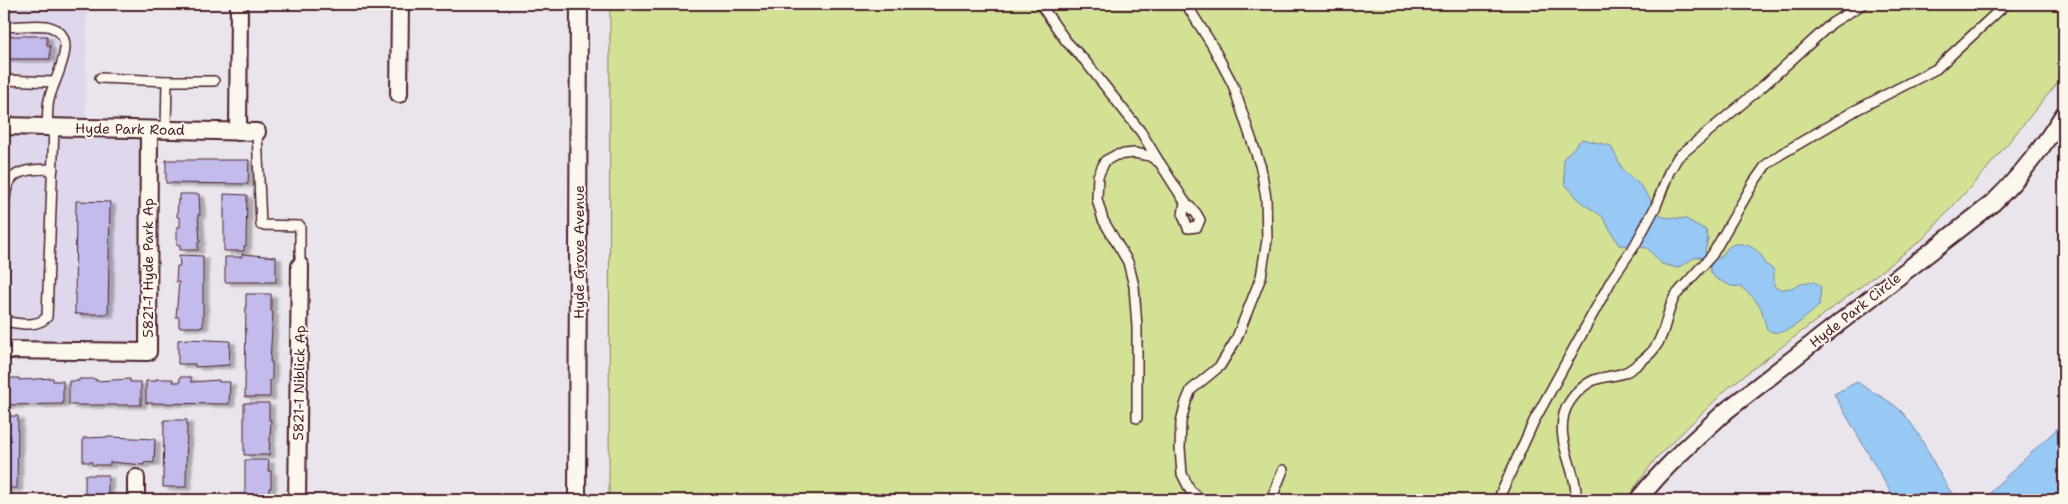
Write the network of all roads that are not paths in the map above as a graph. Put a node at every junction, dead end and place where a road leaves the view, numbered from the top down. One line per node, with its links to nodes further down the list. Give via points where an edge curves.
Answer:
1 (239, 4): 20 (street)
2 (400, 4): 14 (street)
3 (579, 4): 34 (street, Hyde Grove Avenue)
4 (1040, 4): 22 (lane)
5 (1186, 4): 35 (lane, via 1233,85 1261,168 1266,198 1266,240 1261,277 1236,340 1220,366 1191,390 1181,422 1182,474 1190,490)
6 (1863, 4): 37 (lane, via 1832,23 1678,157 1656,206 1534,421)
7 (2006, 4): 38 (lane, via 1936,69 1856,110 1766,165 1712,255 1675,296 1654,349 1632,369 1595,380 1572,398 1564,413 1562,434)
8 (4, 27): 13 (lane, via 46,26 60,32 65,40 65,53)
9 (100, 78): 11 (lane)
10 (4, 80): 13 (lane)
11 (167, 81): 12 (lane); 19 (lane)
12 (214, 81)
13 (54, 82): 17 (lane, via 49,101)
14 (399, 94)
15 (2064, 114): 39 (street, Hyde Park Circle, via 2042,149 1993,203 1726,411 1685,448)
16 (4, 126): 17 (street, Hyde Park Road)
17 (51, 127): 18 (street, Hyde Park Road); 23 (lane)
18 (149, 130): 19 (street, Hyde Park Road); 28 (street, 5821-1 Hyde Park Ap, via 148,352)
19 (166, 130): 20 (street, Hyde Park Road)
20 (238, 132): 21 (street, Hyde Park Road)
21 (257, 132): 26 (lane, via 261,225 300,226)
22 (1160, 162): 24 (lane); 29 (lane, via 1134,153 1116,156 1105,161 1098,176 1098,199 1103,220 1128,262 1134,286)
23 (53, 169): 25 (lane, via 30,169 18,174 4,190); 27 (lane, via 47,316 34,324 21,324 9,322)
24 (1185, 202)
25 (4, 216)
26 (300, 266): 33 (street, 5821-1 Niblick Ap)
27 (4, 315)
28 (4, 350)
29 (1138, 418)
30 (1283, 470): 36 (lane)
31 (136, 478): 32 (street)
32 (136, 500)
33 (298, 500)
34 (577, 500)
35 (1201, 500)
36 (1271, 500)
37 (1498, 500)
38 (1576, 500)
39 (1638, 500)

